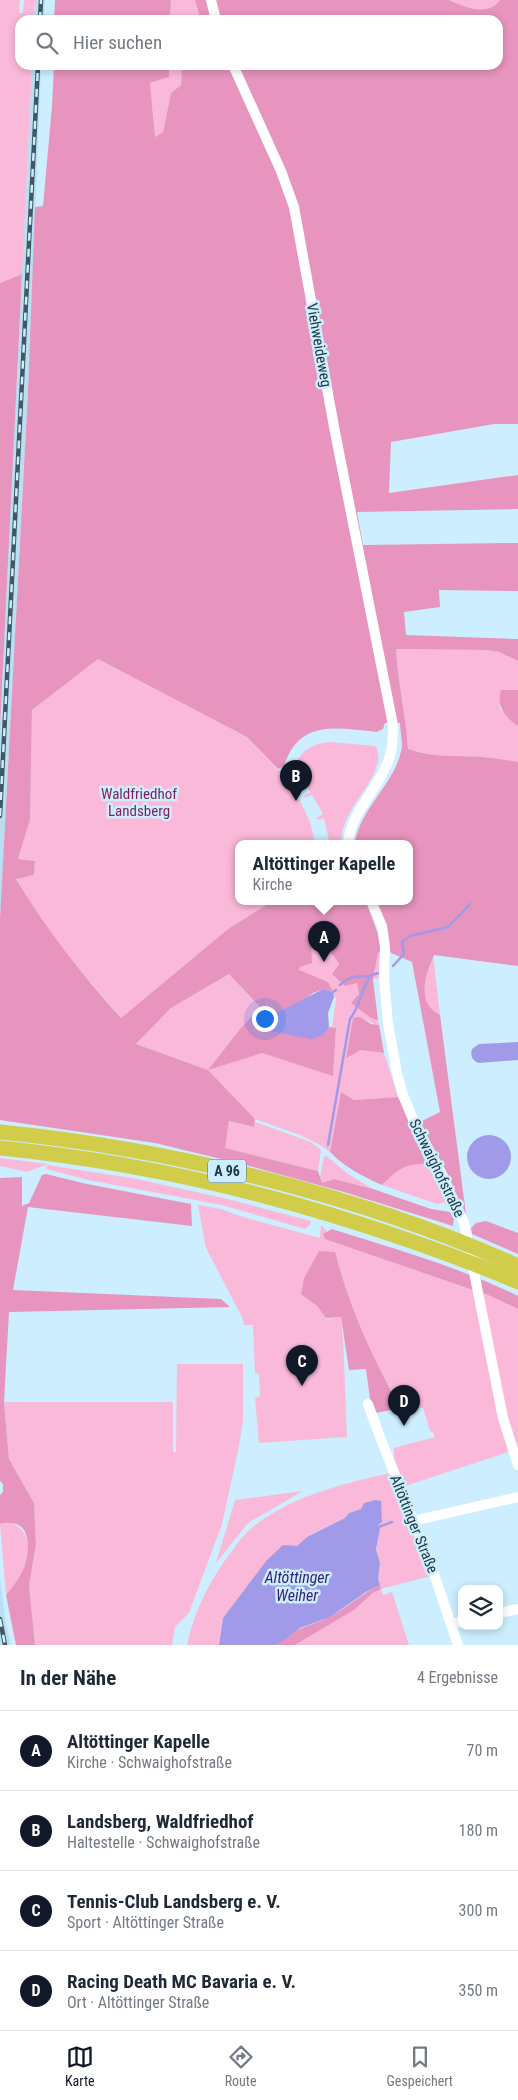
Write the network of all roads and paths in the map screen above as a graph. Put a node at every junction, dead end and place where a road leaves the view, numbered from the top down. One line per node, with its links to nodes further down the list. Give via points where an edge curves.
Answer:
1 (211, 0): 2 (street)
2 (215, 15)
3 (235, 70): 4 (street, Viehweideweg, via 294,207 391,708 393,742 390,757 354,823)
4 (349, 840)
5 (373, 905): 11 (street, Schwaighofstraße, via 382,926 388,1024 397,1073 415,1124 464,1222 503,1418)
6 (0, 1132): 8 (highway, A 96, via 150,1154 236,1173 342,1201 446,1236)
7 (0, 1148): 9 (highway, A 96, via 61,1154 232,1187 340,1216 488,1268)
8 (518, 1266)
9 (518, 1282)
10 (368, 1404): 13 (street, Altöttinger Straße)
11 (518, 1464)
12 (518, 1498): 13 (street)
13 (414, 1521): 17 (street, Altöttinger Straße)
14 (518, 1609): 15 (street)
15 (503, 1612)
16 (458, 1622): 17 (street)
17 (451, 1624): 18 (street, Altöttinger Straße)
18 (458, 1645)

